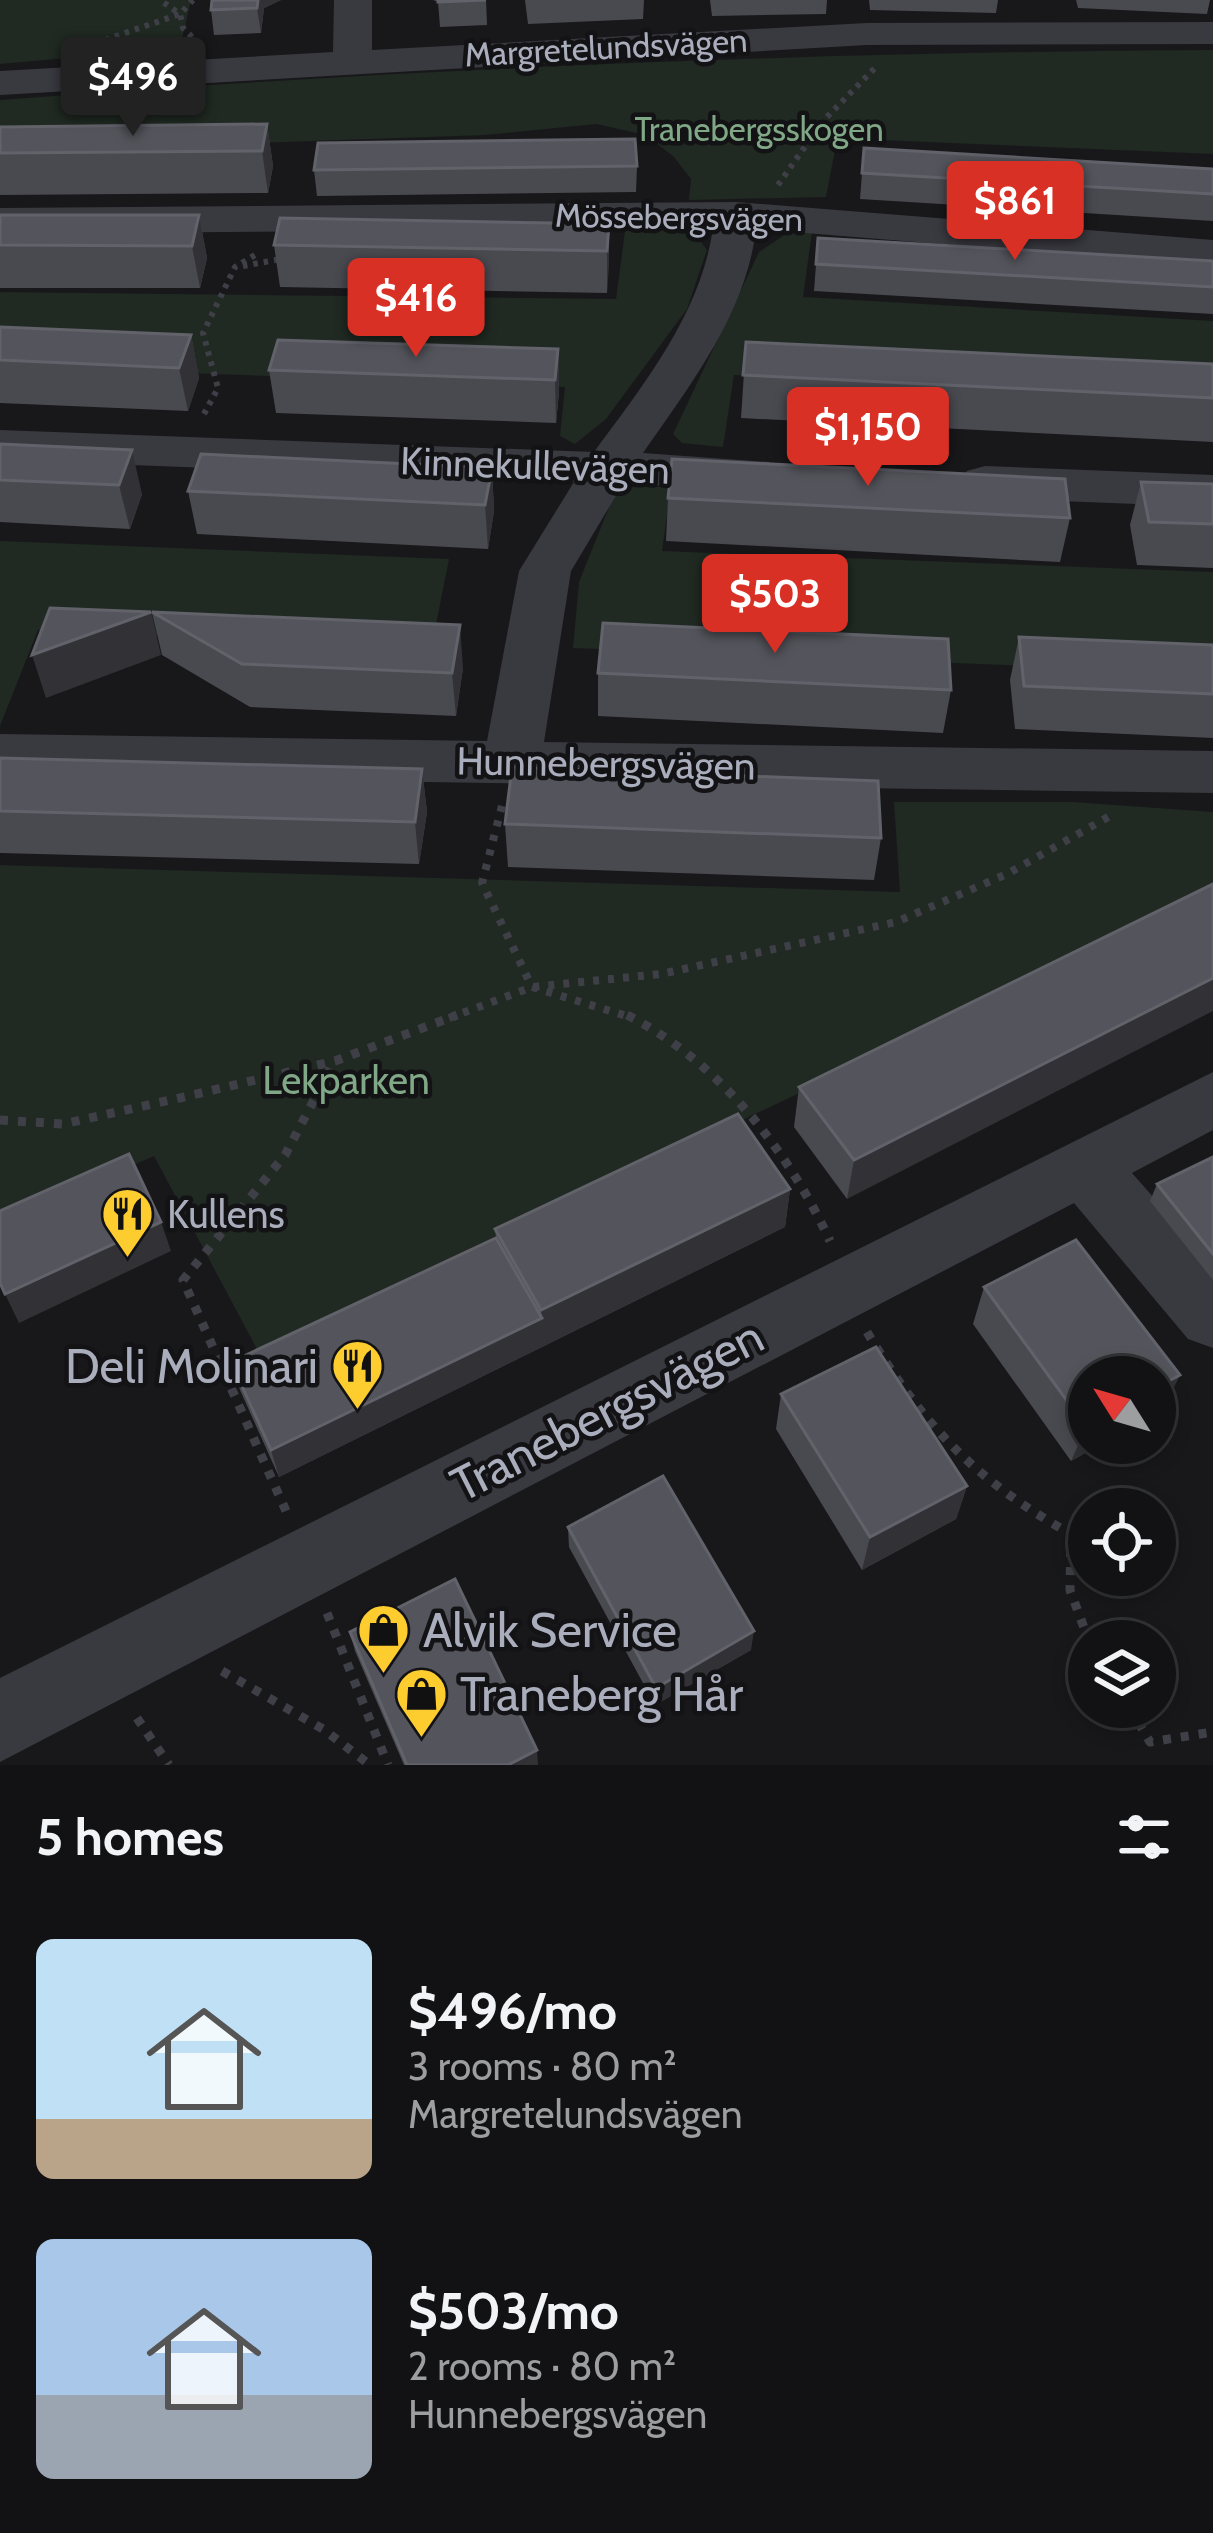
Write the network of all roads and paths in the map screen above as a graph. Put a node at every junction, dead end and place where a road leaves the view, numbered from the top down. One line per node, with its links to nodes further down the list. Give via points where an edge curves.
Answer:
1 (160, 0): 6 (path, via 180,14)
2 (353, 0): 7 (street)
3 (1028, 16): 4 (street, Margretelundsvägen); 5 (street, Margretelundsvägen)
4 (859, 17): 7 (street, Margretelundsvägen, via 504,35)
5 (1213, 33)
6 (97, 43)
7 (352, 59): 9 (street, Margretelundsvägen)
8 (863, 82): 10 (path)
9 (0, 83)
10 (778, 182)
11 (736, 215): 12 (street, Mössebergsvägen); 14 (street, Mössebergsvägen); 17 (street, via 729,270 679,368)
12 (0, 221)
13 (259, 252): 16 (path, via 236,267 203,332 218,388)
14 (1213, 253)
15 (0, 445): 16 (street, Kinnekullevägen)
16 (184, 453): 17 (street, Kinnekullevägen)
17 (608, 467): 18 (street, Kinnekullevägen); 22 (street, via 545,571)
18 (794, 475)
19 (934, 480): 20 (street)
20 (1213, 491)
21 (0, 754): 22 (street, Hunnebergsvägen)
22 (512, 762): 23 (street, Hunnebergsvägen); 24 (path, via 482,883)
23 (1197, 772): 24 (path, via 1006,874 896,922 661,974)
24 (532, 988): 25 (path); 29 (path, via 636,1019 717,1079)
25 (335, 1061): 27 (path, via 63,1124); 30 (path, via 285,1155)
26 (1213, 1099): 28 (street, Tranebergsvägen)
27 (0, 1120)
28 (1084, 1166): 31 (street); 36 (street, Tranebergsvägen)
29 (814, 1200)
30 (183, 1280)
31 (1213, 1316)
32 (952, 1455): 33 (path, via 1010,1502 1071,1534 1066,1578)
33 (1076, 1620)
34 (223, 1671): 40 (path)
35 (137, 1718): 39 (path)
36 (0, 1721)
37 (1142, 1728): 38 (path, via 1150,1742)
38 (1213, 1732)
39 (169, 1765)
40 (370, 1765)

